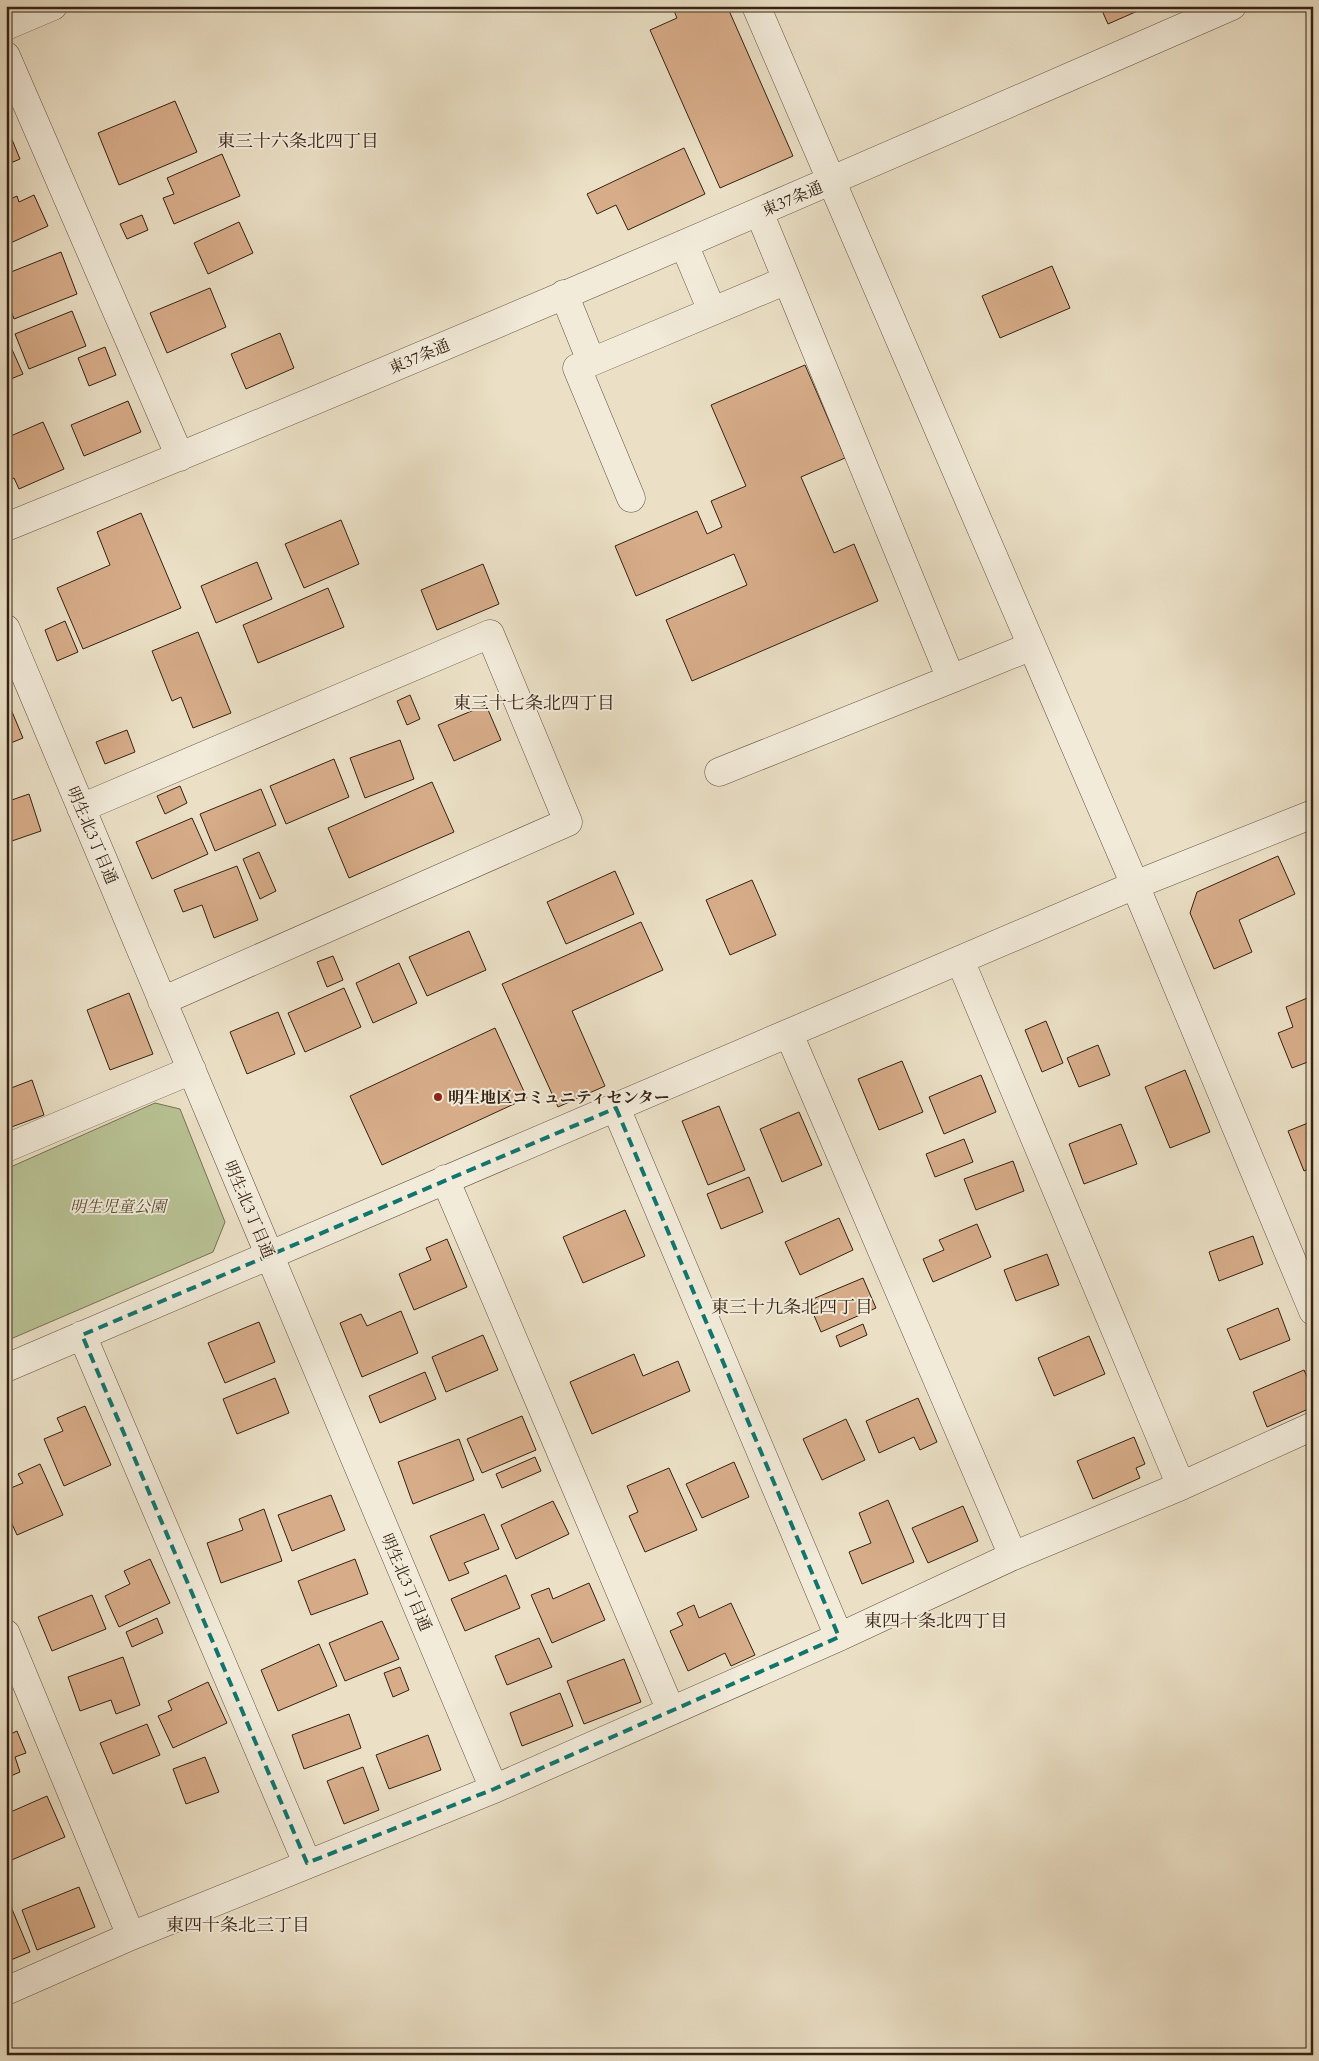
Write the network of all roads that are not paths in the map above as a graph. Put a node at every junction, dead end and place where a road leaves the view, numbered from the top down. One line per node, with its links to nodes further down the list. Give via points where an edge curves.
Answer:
1 (53, 6): 4 (street)
2 (756, 6): 6 (street)
3 (1232, 6): 6 (street, 東37条通)
4 (6, 26)
5 (6, 56): 13 (street)
6 (830, 182): 7 (street, 東37条通); 17 (street)
7 (759, 212): 8 (street, 東37条通); 9 (street)
8 (684, 244): 10 (street, 東37条通); 11 (street)
9 (787, 280): 11 (street); 18 (street)
10 (564, 294): 12 (street); 13 (street, 東37条通)
11 (712, 311): 12 (street)
12 (591, 362): 14 (street, via 577,368)
13 (180, 457): 15 (street, 東37条通)
14 (631, 498)
15 (6, 527)
16 (6, 629): 20 (street, 明生北3丁目通)
17 (1032, 646): 18 (street); 22 (street)
18 (951, 679): 19 (street)
19 (719, 772)
20 (81, 808): 24 (street, 明生北3丁目通); 24 (street, via 490,634 568,822)
21 (1313, 814): 22 (street)
22 (1135, 884): 23 (street); 31 (street)
23 (960, 960): 25 (street); 35 (street)
24 (162, 1000): 26 (street, 明生北3丁目通)
25 (789, 1034): 27 (street); 36 (street)
26 (192, 1070): 28 (street); 30 (street, 明生北3丁目通)
27 (616, 1108): 29 (street); 38 (street)
28 (6, 1148)
29 (445, 1179): 30 (street); 39 (street)
30 (269, 1254): 32 (street); 40 (street, 明生北3丁目通)
31 (1313, 1311)
32 (82, 1335): 33 (street); 41 (street)
33 (6, 1368)
34 (1313, 1426): 35 (street)
35 (1181, 1486): 36 (street)
36 (1013, 1556): 38 (street)
37 (6, 1634): 42 (street)
38 (839, 1637): 39 (street)
39 (671, 1711): 40 (street)
40 (494, 1789): 41 (street)
41 (307, 1863): 42 (street)
42 (131, 1936): 43 (street)
43 (6, 1991)

